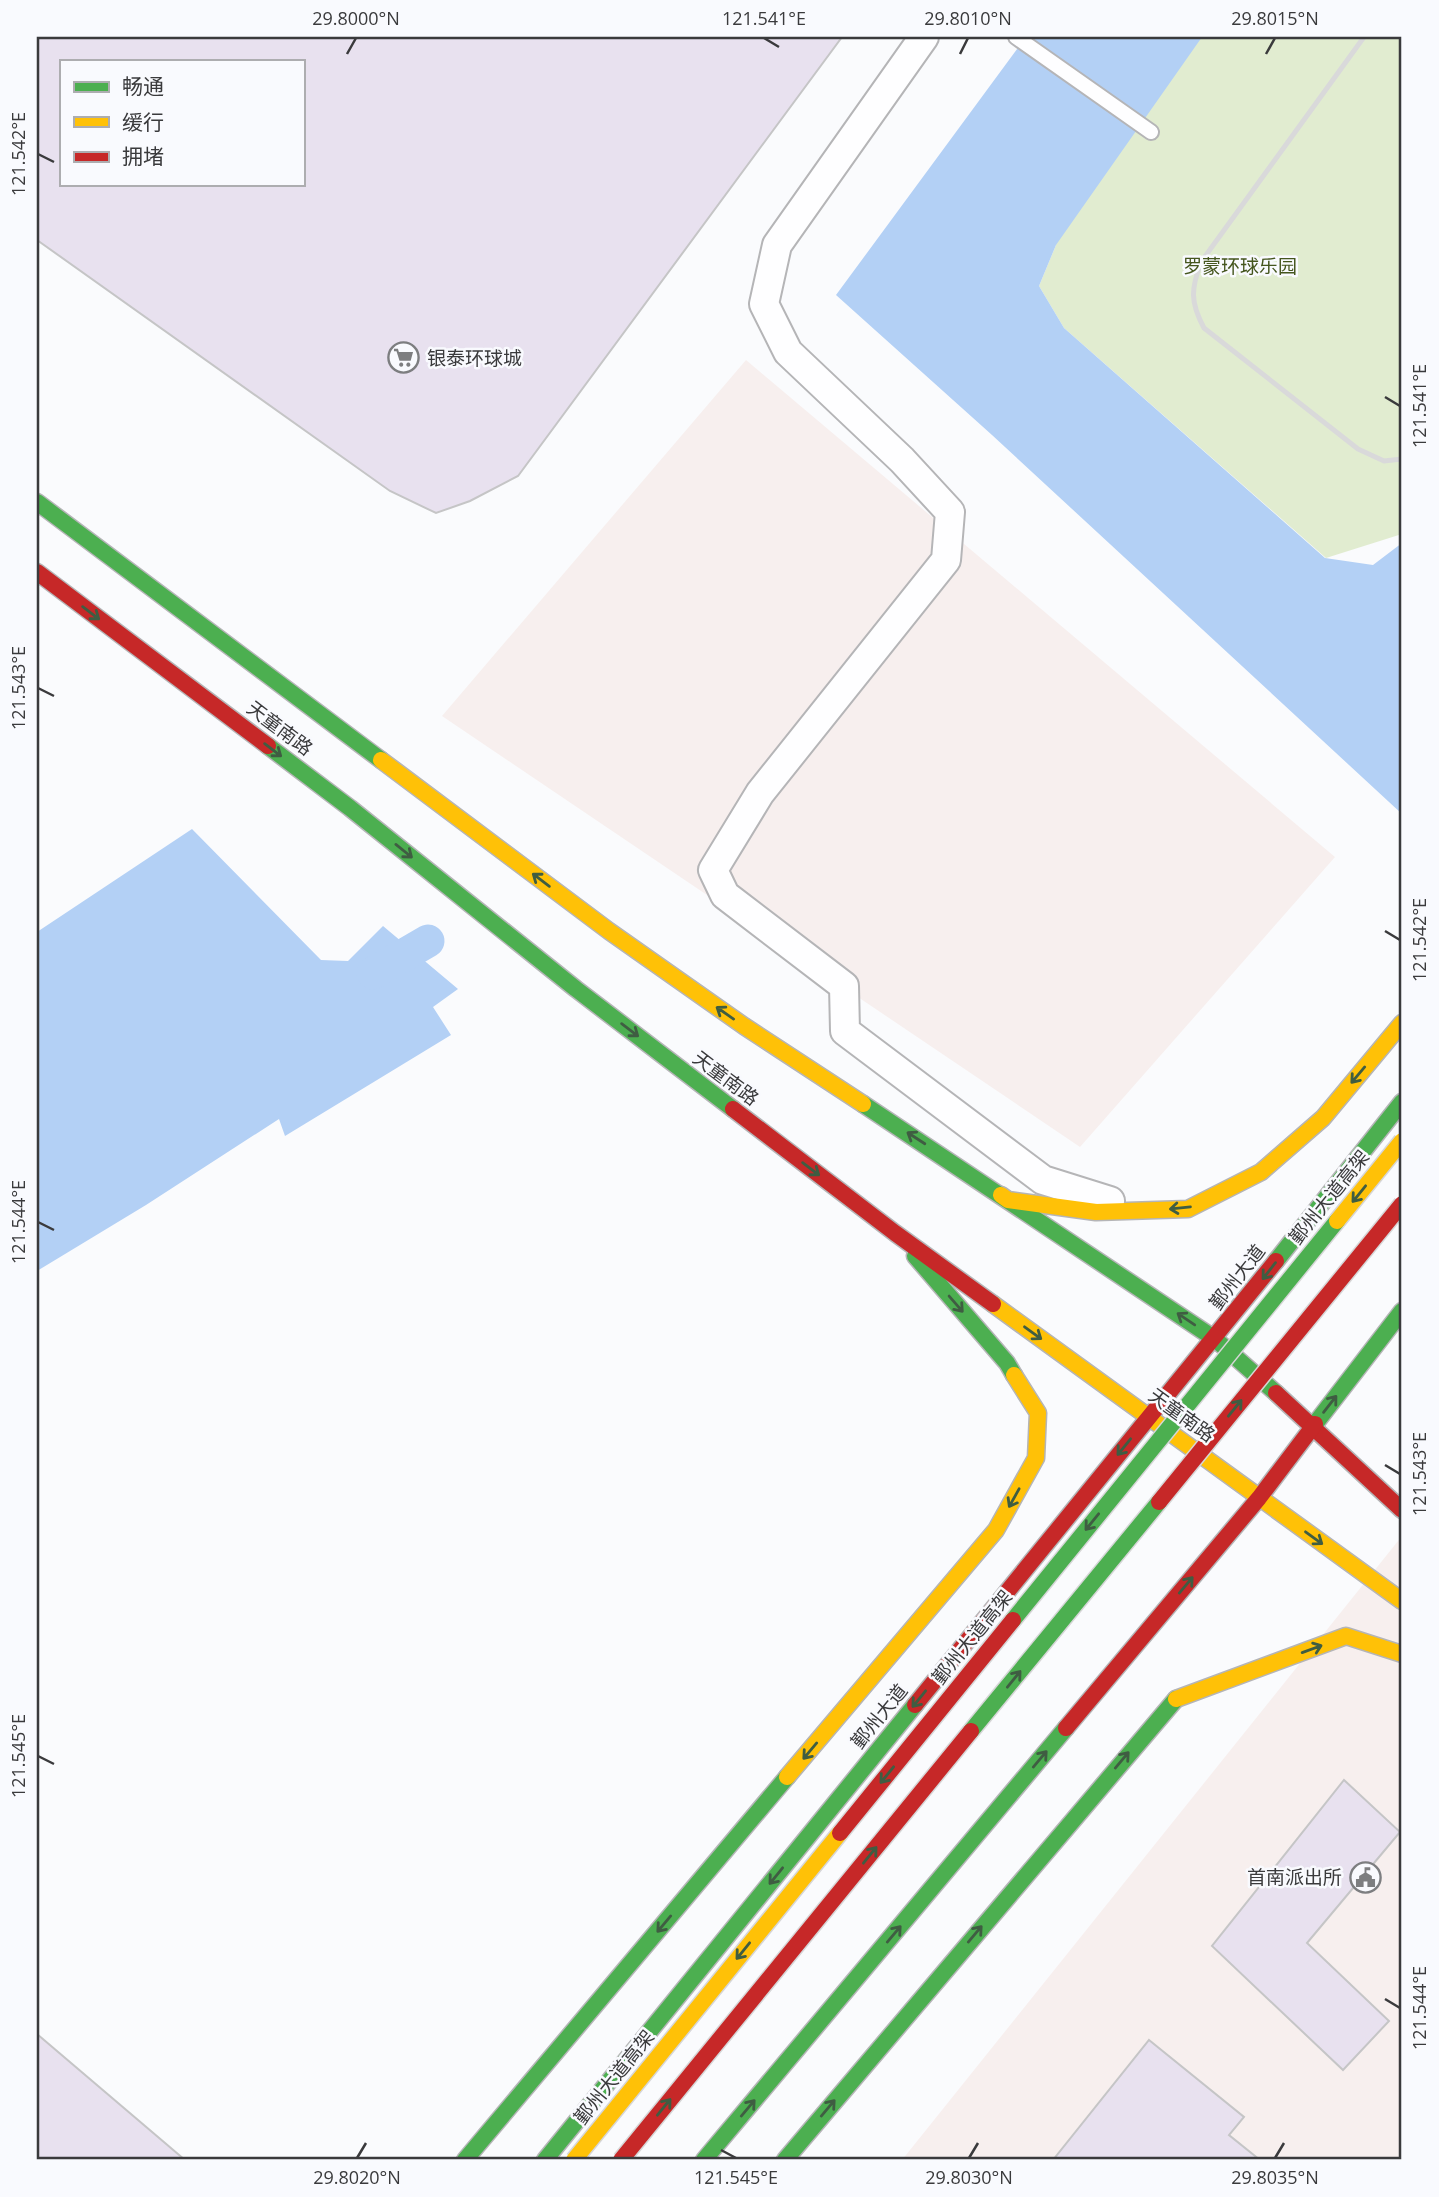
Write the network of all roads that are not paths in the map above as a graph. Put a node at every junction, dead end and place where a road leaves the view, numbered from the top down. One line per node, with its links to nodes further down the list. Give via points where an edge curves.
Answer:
1 (924, 37): 11 (street, via 778,245 764,304 788,352 950,512 946,560 760,793 713,870 725,895 844,986 845,1031 1043,1180)
2 (1016, 37): 3 (lane)
3 (1151, 132)
4 (37, 502): 9 (main road, one-way to 4, via 744,1026 609,931)
5 (37, 572): 12 (main road, 天童南路, one-way to 12, via 350,808 576,989)
6 (1402, 1023): 11 (main road, one-way to 11, via 1323,1118 1261,1172 1188,1209)
7 (1402, 1102): 14 (main road, 鄞州大道, one-way to 14)
8 (1402, 1141): 23 (main road, 鄞州大道高架, one-way to 23, bridge)
9 (952, 1161): 11 (main road, via 1008,1200 1096,1212); 14 (main road, one-way to 9)
10 (1402, 1204): 24 (main road, one-way to 10, bridge)
11 (1140, 1211)
12 (895, 1233): 15 (main road, 天童南路, one-way to 15); 21 (main road, 鄞州大道, one-way to 21, via 1007,1363 1038,1413 1035,1458 996,1530)
13 (1402, 1311): 16 (main road, one-way to 13)
14 (1215, 1339): 15 (main road, 鄞州大道); 16 (main road)
15 (1149, 1416): 17 (main road, 天童南路); 22 (main road, 鄞州大道, one-way to 22)
16 (1313, 1426): 17 (main road); 18 (main road)
17 (1259, 1498): 19 (main road, 天童南路, one-way to 19); 25 (main road, one-way to 17)
18 (1402, 1510)
19 (1402, 1601)
20 (1402, 1654): 26 (main road, one-way to 20, via 1173,1700 1346,1636)
21 (465, 2160)
22 (545, 2160)
23 (574, 2160)
24 (621, 2160)
25 (704, 2160)
26 (785, 2160)

